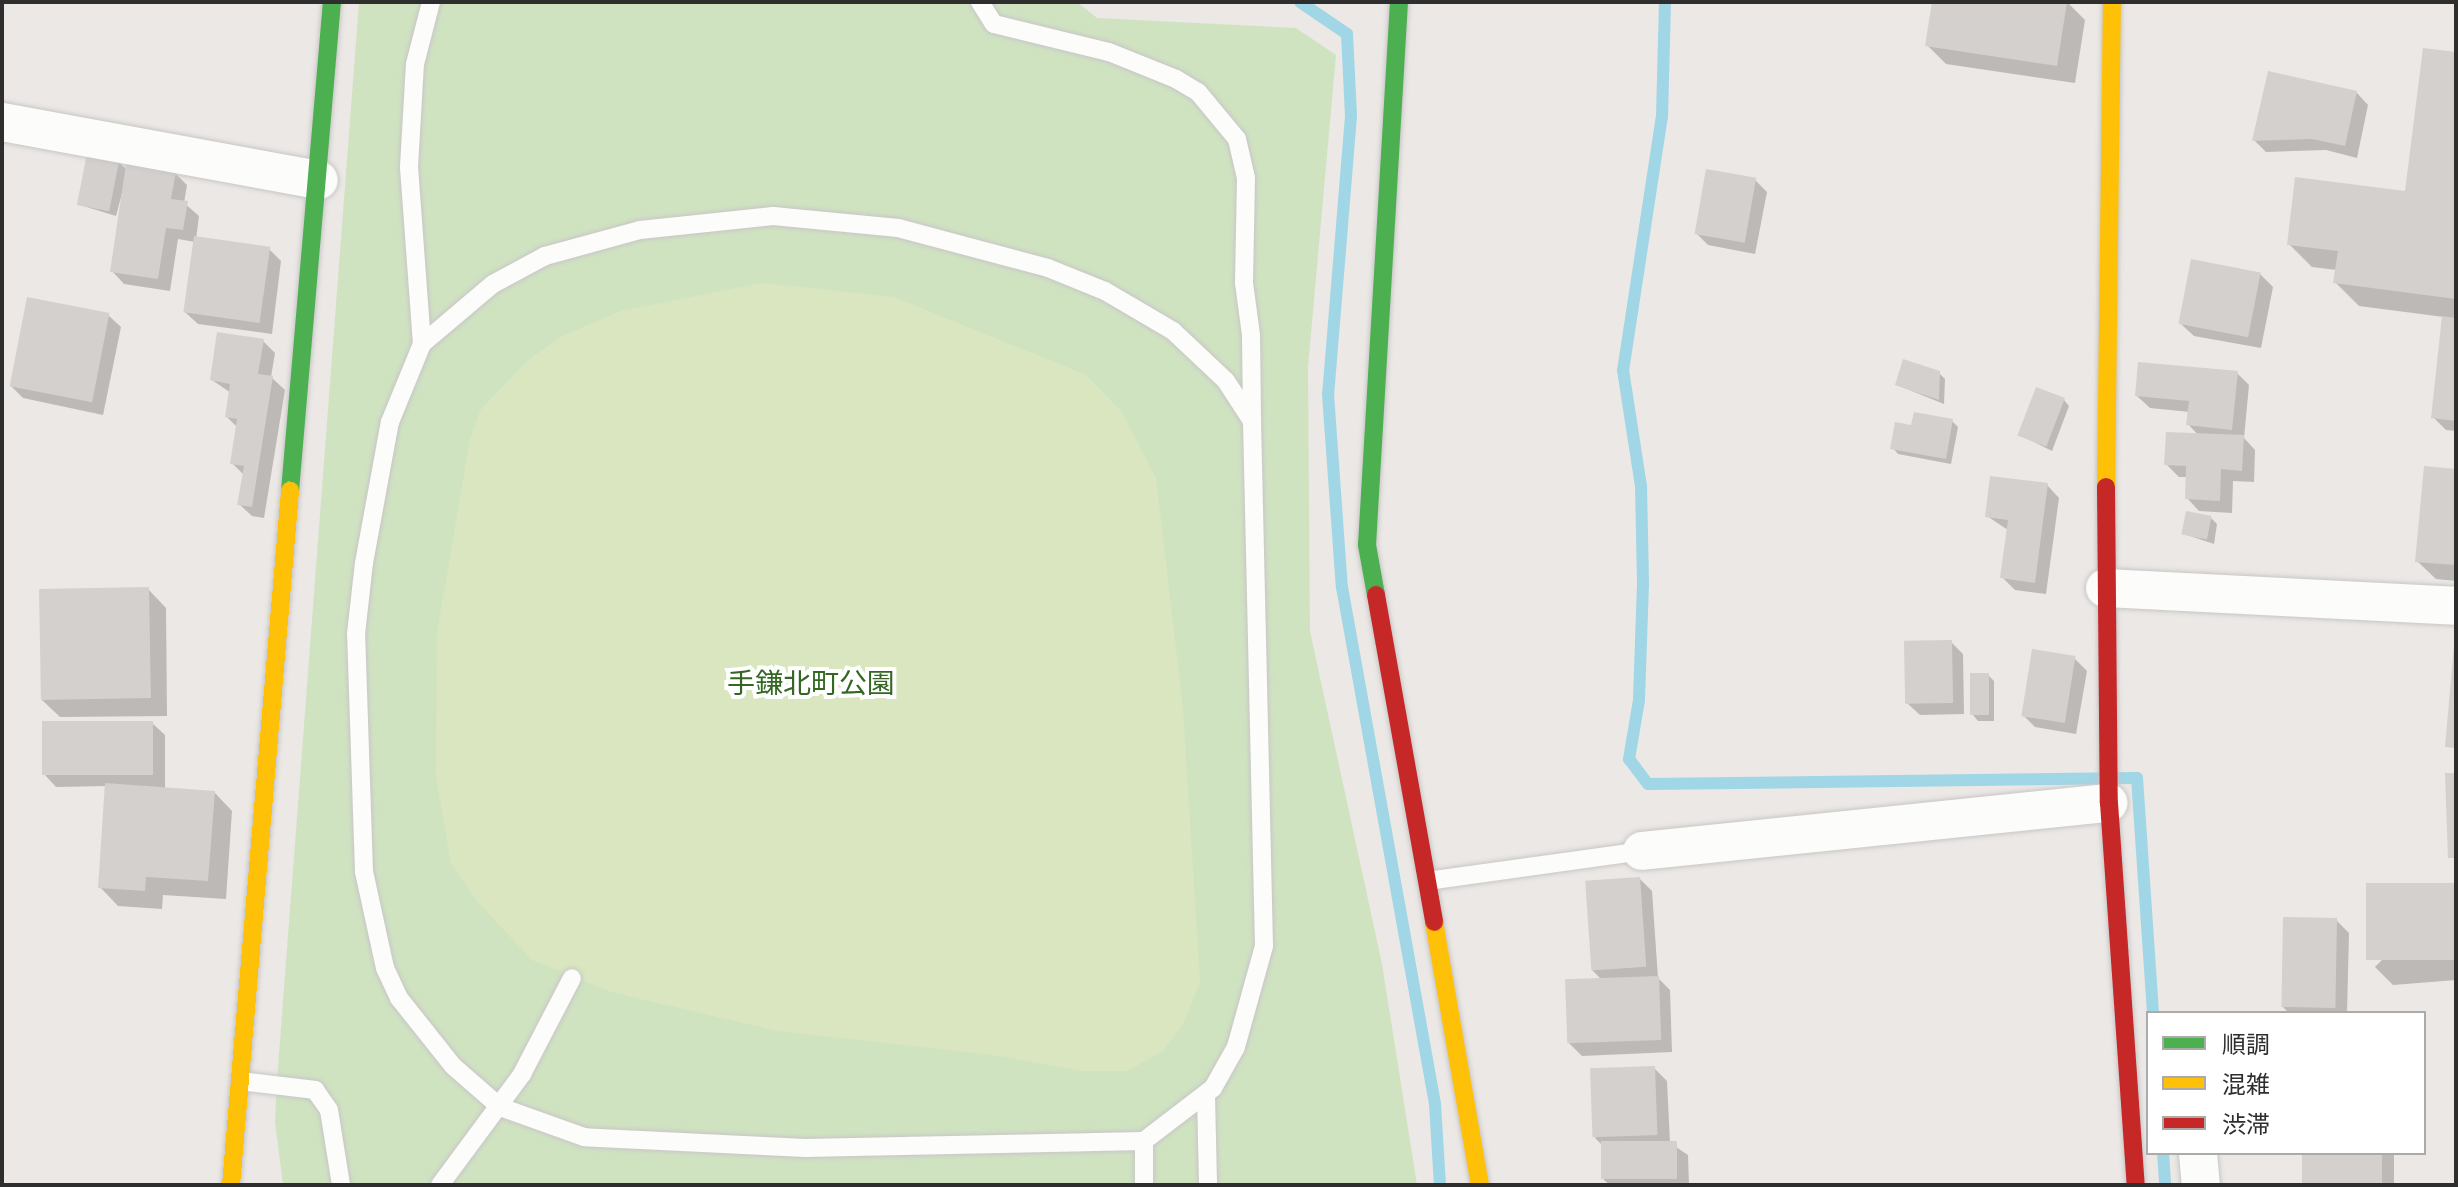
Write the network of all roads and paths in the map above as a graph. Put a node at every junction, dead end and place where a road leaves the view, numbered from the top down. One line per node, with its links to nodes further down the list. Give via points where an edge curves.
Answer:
1 (332, 2): 7 (street)
2 (431, 2): 8 (lane, via 415,64 409,167)
3 (980, 2): 9 (lane, via 994,24 1109,52 1176,79 1198,92 1237,139 1246,178 1244,283)
4 (1399, 2): 14 (street, via 1367,545)
5 (2112, 2): 10 (street)
6 (3, 128): 7 (street)
7 (319, 180): 16 (street)
8 (422, 344): 9 (lane, via 493,284 580,245 640,230 773,216 838,218 978,247 1105,291 1173,331 1226,381); 18 (lane, via 390,422 356,634 364,872 385,968 399,998 453,1066)
9 (1252, 421): 17 (lane, via 1264,946 1236,1047)
10 (2105, 588): 11 (street); 12 (street)
11 (2456, 606)
12 (2109, 803): 13 (street); 27 (street)
13 (1642, 851): 14 (lane)
14 (1423, 881): 26 (street)
15 (572, 978): 18 (lane)
16 (240, 1081): 21 (street); 22 (lane, via 315,1090 329,1110)
17 (1206, 1095): 19 (lane); 25 (lane)
18 (500, 1107): 19 (lane, via 584,1137 805,1148); 23 (lane)
19 (1144, 1141): 24 (lane)
20 (2198, 1155): 28 (street)
21 (231, 1185)
22 (341, 1185)
23 (440, 1185)
24 (1144, 1185)
25 (1208, 1185)
26 (1480, 1185)
27 (2136, 1185)
28 (2201, 1185)

